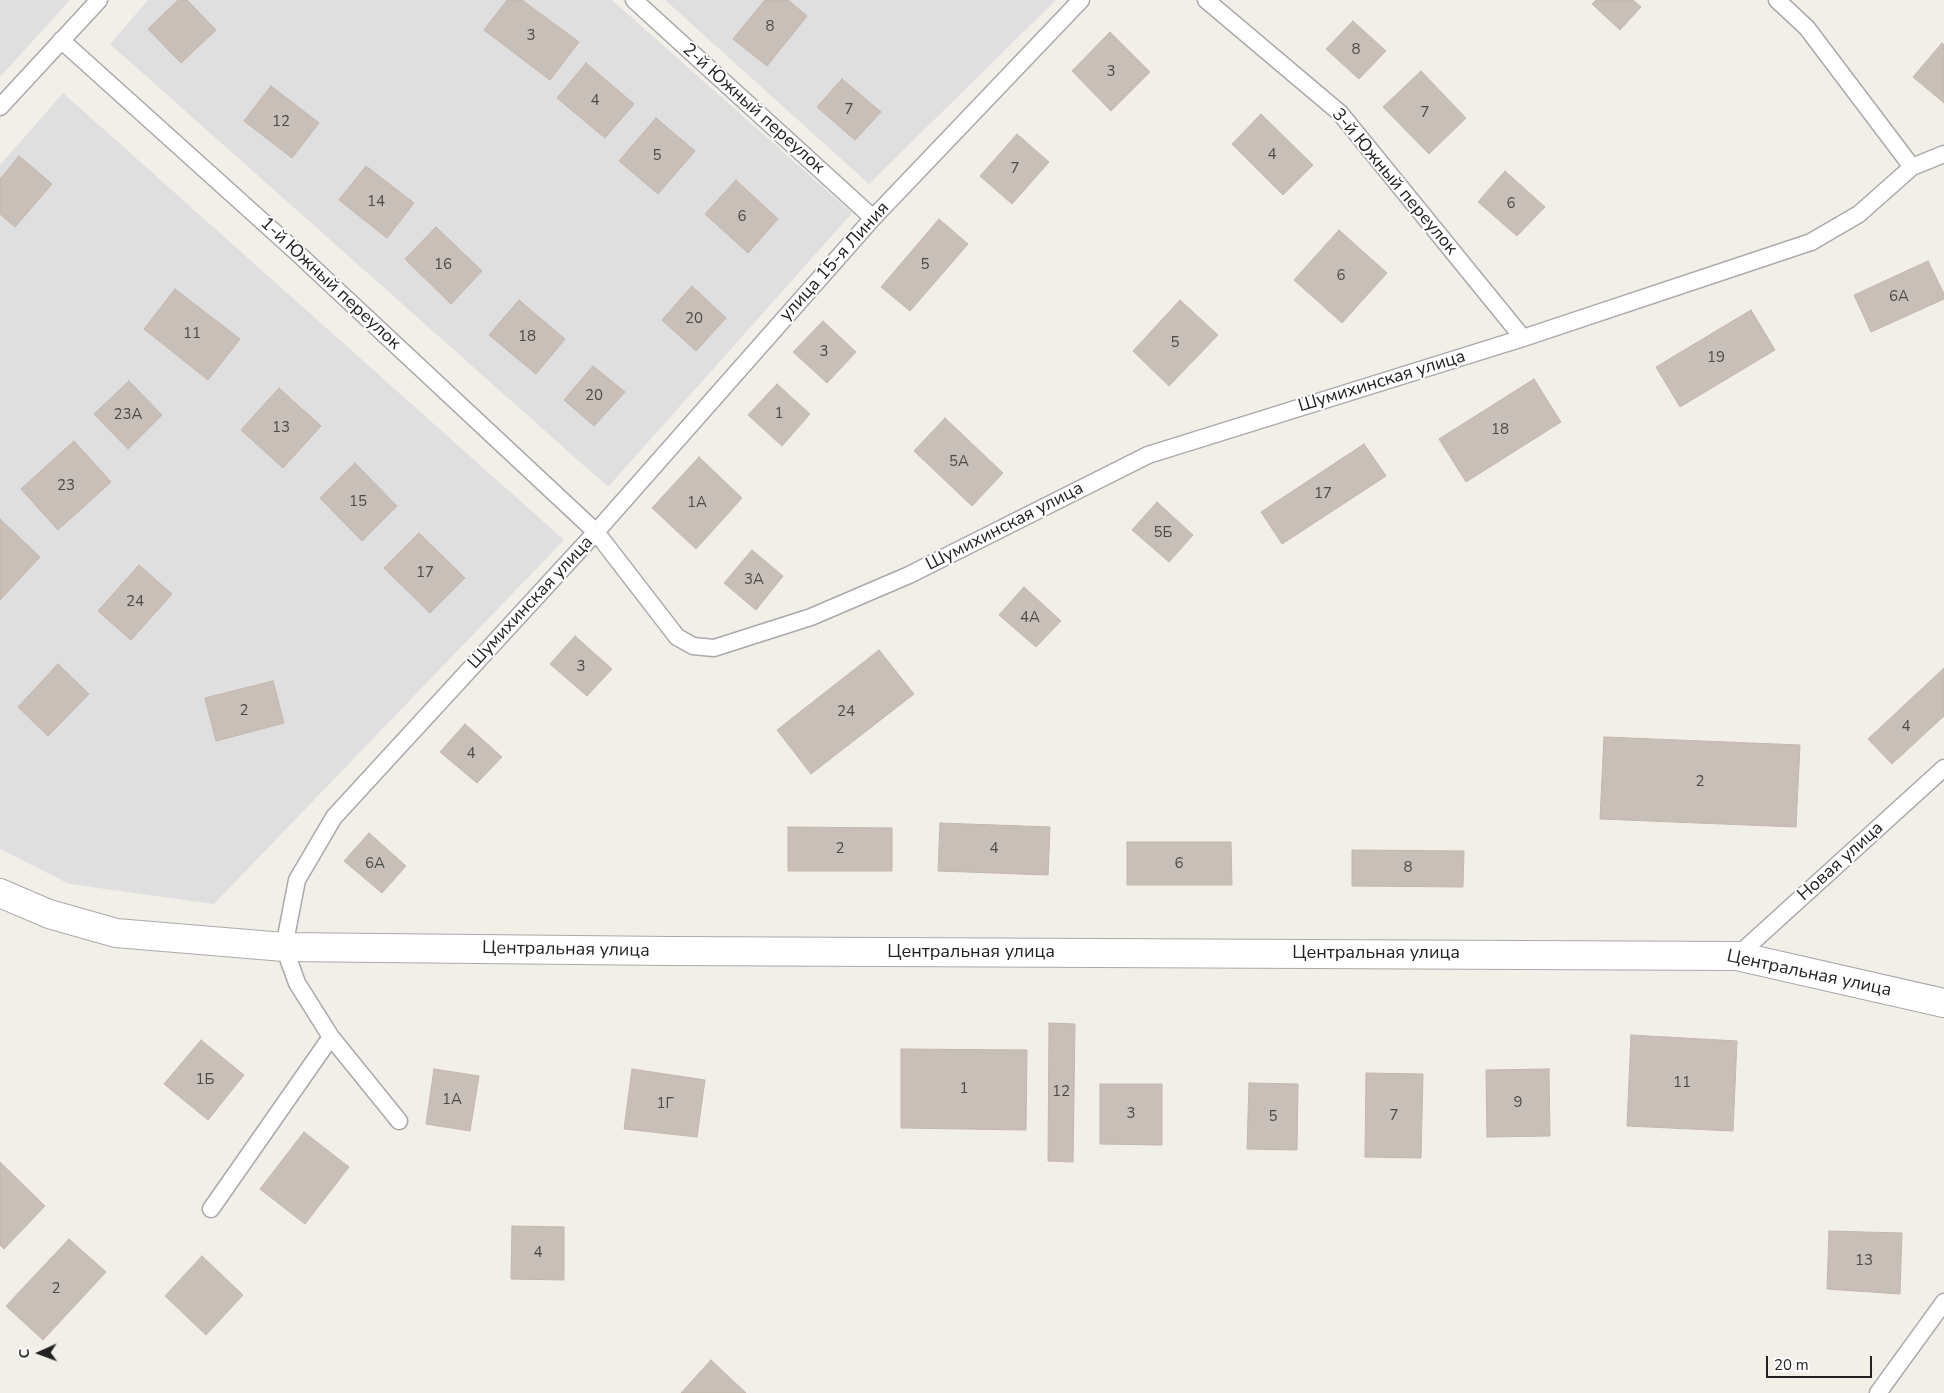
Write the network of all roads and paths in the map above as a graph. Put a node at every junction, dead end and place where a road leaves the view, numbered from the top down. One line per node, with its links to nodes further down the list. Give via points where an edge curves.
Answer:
1 (100, 0): 6 (lane)
2 (634, 0): 10 (lane, 2-й Южный переулок)
3 (1081, 0): 10 (lane, улица 15-я Линия)
4 (1206, 0): 11 (lane, 3-й Южный переулок, via 1340,113)
5 (1777, 0): 9 (lane, via 1807,28)
6 (61, 40): 7 (lane); 12 (lane, 1-й Южный переулок, via 292,248)
7 (0, 107)
8 (1944, 154): 9 (lane, Шумихинская улица)
9 (1912, 167): 11 (lane, Шумихинская улица, via 1859,214 1812,242)
10 (873, 218): 12 (lane, улица 15-я Линия)
11 (1522, 338): 12 (lane, Шумихинская улица, via 1148,455 909,575 811,618 714,648 693,646 677,637)
12 (596, 532): 15 (lane, Шумихинская улица, via 334,817 297,880)
13 (1944, 768): 16 (lane, Новая улица)
14 (0, 893): 15 (street, Центральная улица, via 49,914 116,933)
15 (284, 947): 16 (street, Центральная улица, via 671,952); 18 (lane, via 297,983)
16 (1737, 956): 17 (street, Центральная улица)
17 (1944, 1003)
18 (331, 1037): 19 (lane); 20 (lane)
19 (399, 1121)
20 (211, 1209)
21 (1944, 1302): 22 (lane)
22 (1878, 1393)

